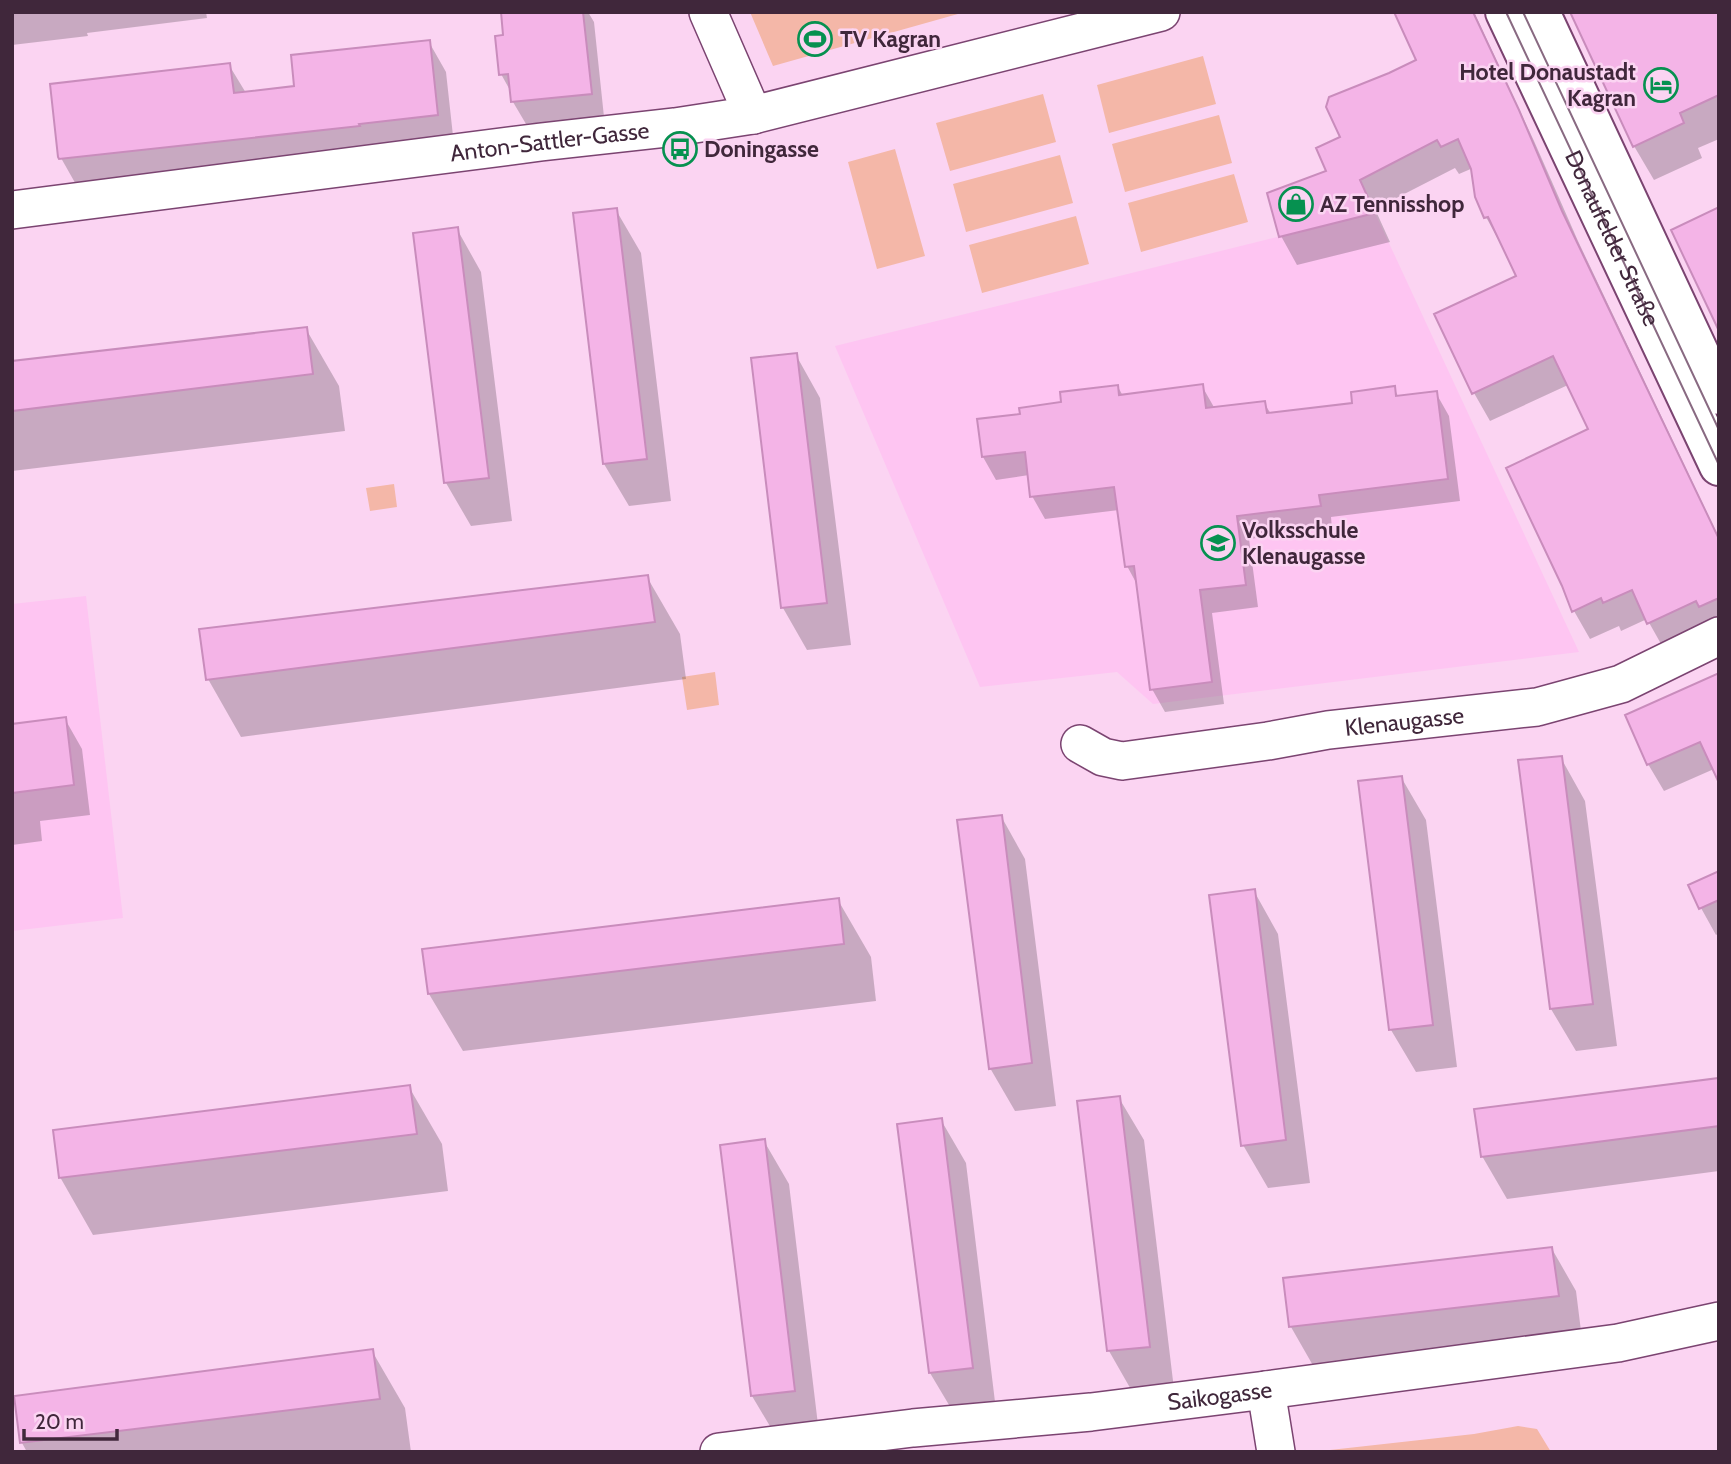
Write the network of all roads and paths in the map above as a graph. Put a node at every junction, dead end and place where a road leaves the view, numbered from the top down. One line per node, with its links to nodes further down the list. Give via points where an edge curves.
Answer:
1 (708, 12): 5 (street)
2 (1161, 12): 5 (street, Anton-Sattler-Gasse)
3 (1506, 12): 8 (main road, Donaufelder Straße)
4 (1540, 12): 7 (main road, Donaufelder Straße)
5 (752, 115): 6 (street, Anton-Sattler-Gasse)
6 (12, 210)
7 (1719, 395)
8 (1719, 466)
9 (1719, 636): 10 (street, Klenaugasse, via 1621,684 1537,707 1328,730 1122,761)
10 (1080, 744)
11 (1719, 1321): 12 (street, Saikogasse, via 1618,1343)
12 (1266, 1390): 13 (street, Saikogasse); 14 (street)
13 (719, 1452)
14 (1276, 1452)

